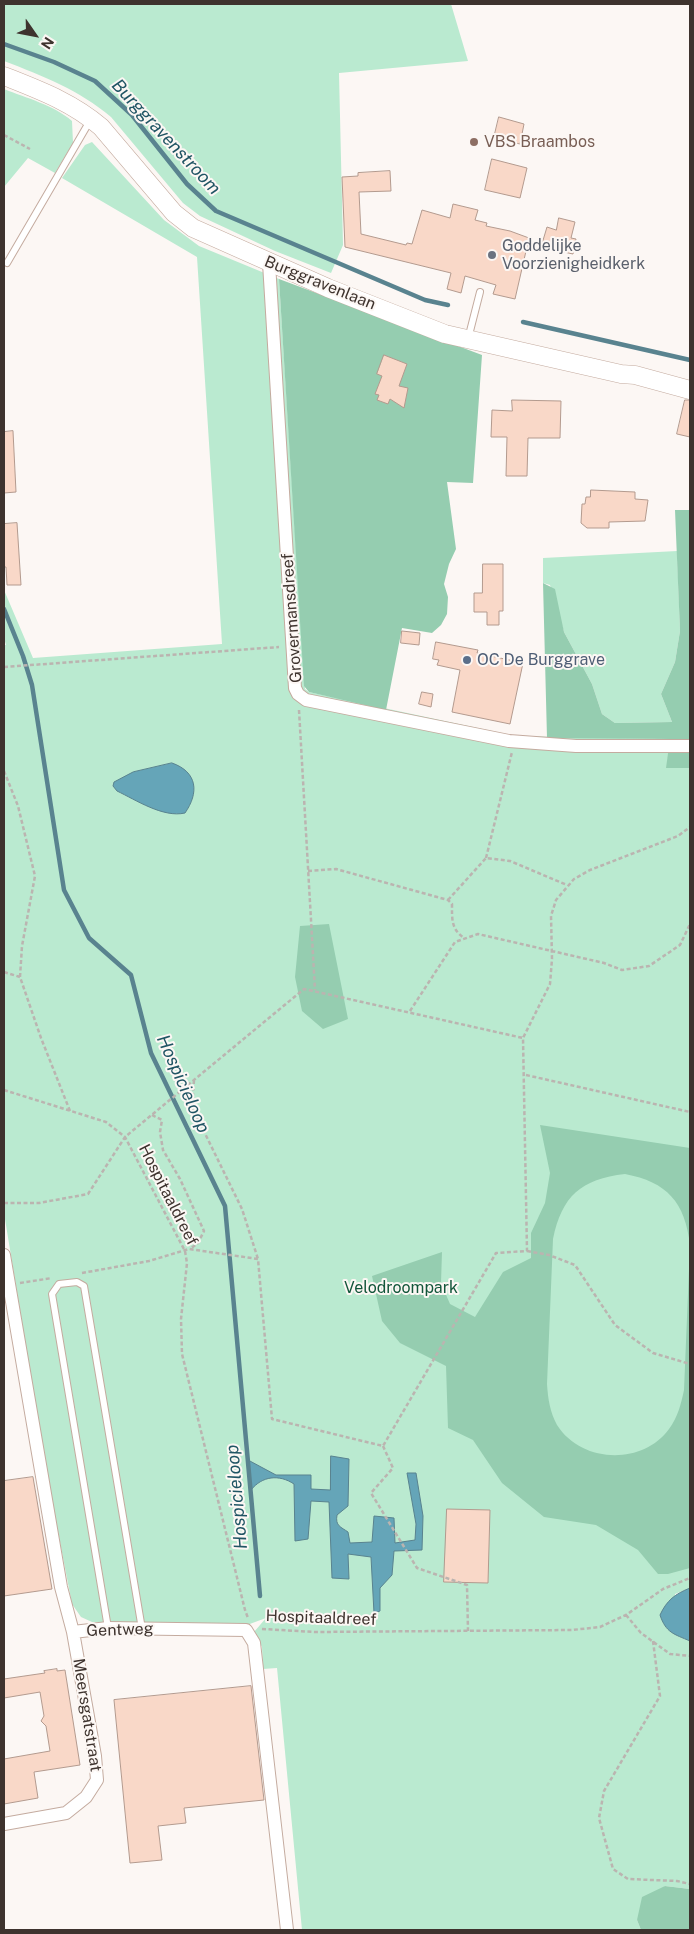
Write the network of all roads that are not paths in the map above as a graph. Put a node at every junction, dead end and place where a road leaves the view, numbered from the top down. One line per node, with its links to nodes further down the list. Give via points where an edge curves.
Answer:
1 (4, 76): 2 (main road, Burggravenlaan, via 56,96)
2 (91, 118): 3 (lane); 4 (main road, Burggravenlaan, via 174,213 193,228)
3 (7, 263)
4 (270, 264): 6 (main road, Burggravenlaan, via 445,334); 8 (street, Grovermansdreef, via 295,688 298,694 306,700 514,741 576,746)
5 (480, 292): 6 (lane)
6 (468, 340): 7 (main road, Burggravenlaan, via 635,375)
7 (690, 390)
8 (690, 746)
9 (4, 1255): 12 (street, Gentweg, via 61,1587)
10 (108, 1628): 11 (street, Gentweg); 11 (lane, via 52,1294 59,1284 78,1282 84,1286); 12 (street, Gentweg)
11 (142, 1628): 14 (street, Gentweg, via 246,1630 254,1643)
12 (73, 1632): 13 (street, Meersgatstraat, via 97,1780 86,1797 66,1813)
13 (4, 1824)
14 (287, 1930)

